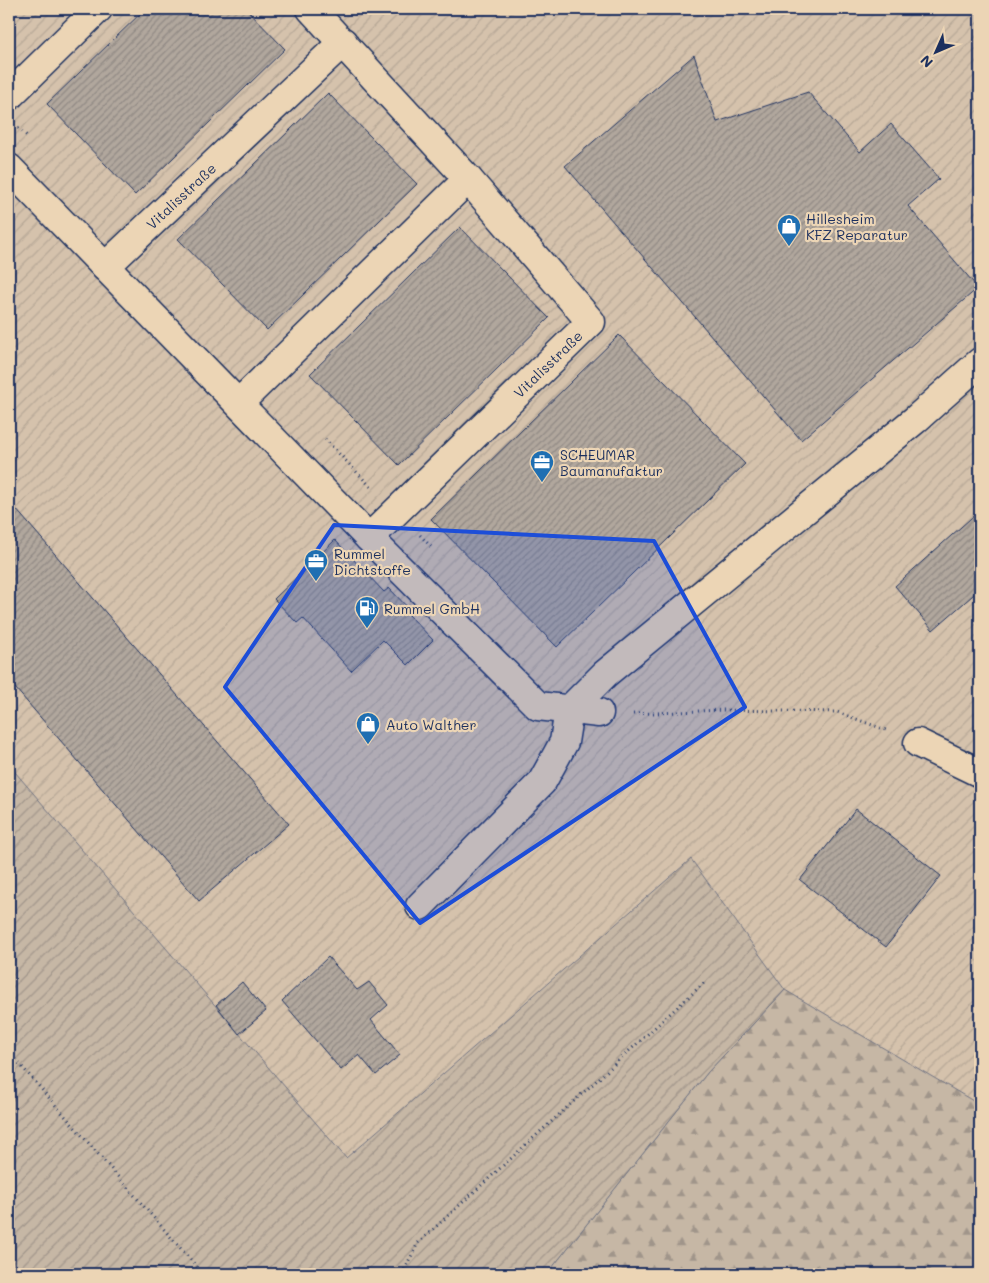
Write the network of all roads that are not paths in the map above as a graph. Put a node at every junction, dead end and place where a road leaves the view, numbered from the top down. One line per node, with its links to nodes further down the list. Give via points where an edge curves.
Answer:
1 (98, 9): 4 (street)
2 (311, 9): 3 (street, Vitalisstraße)
3 (344, 42): 6 (street, Vitalisstraße); 7 (street, Vitalisstraße)
4 (9, 96)
5 (9, 168): 7 (street)
6 (468, 179): 9 (street); 10 (street, Vitalisstraße, via 591,322)
7 (105, 267): 9 (street)
8 (980, 362): 11 (street, via 914,420 638,645)
9 (239, 403): 10 (street)
10 (369, 538): 11 (street, via 538,706)
11 (569, 710): 12 (street); 15 (street, via 564,742 542,782)
12 (599, 713)
13 (918, 743): 14 (street)
14 (980, 773)
15 (420, 906)

